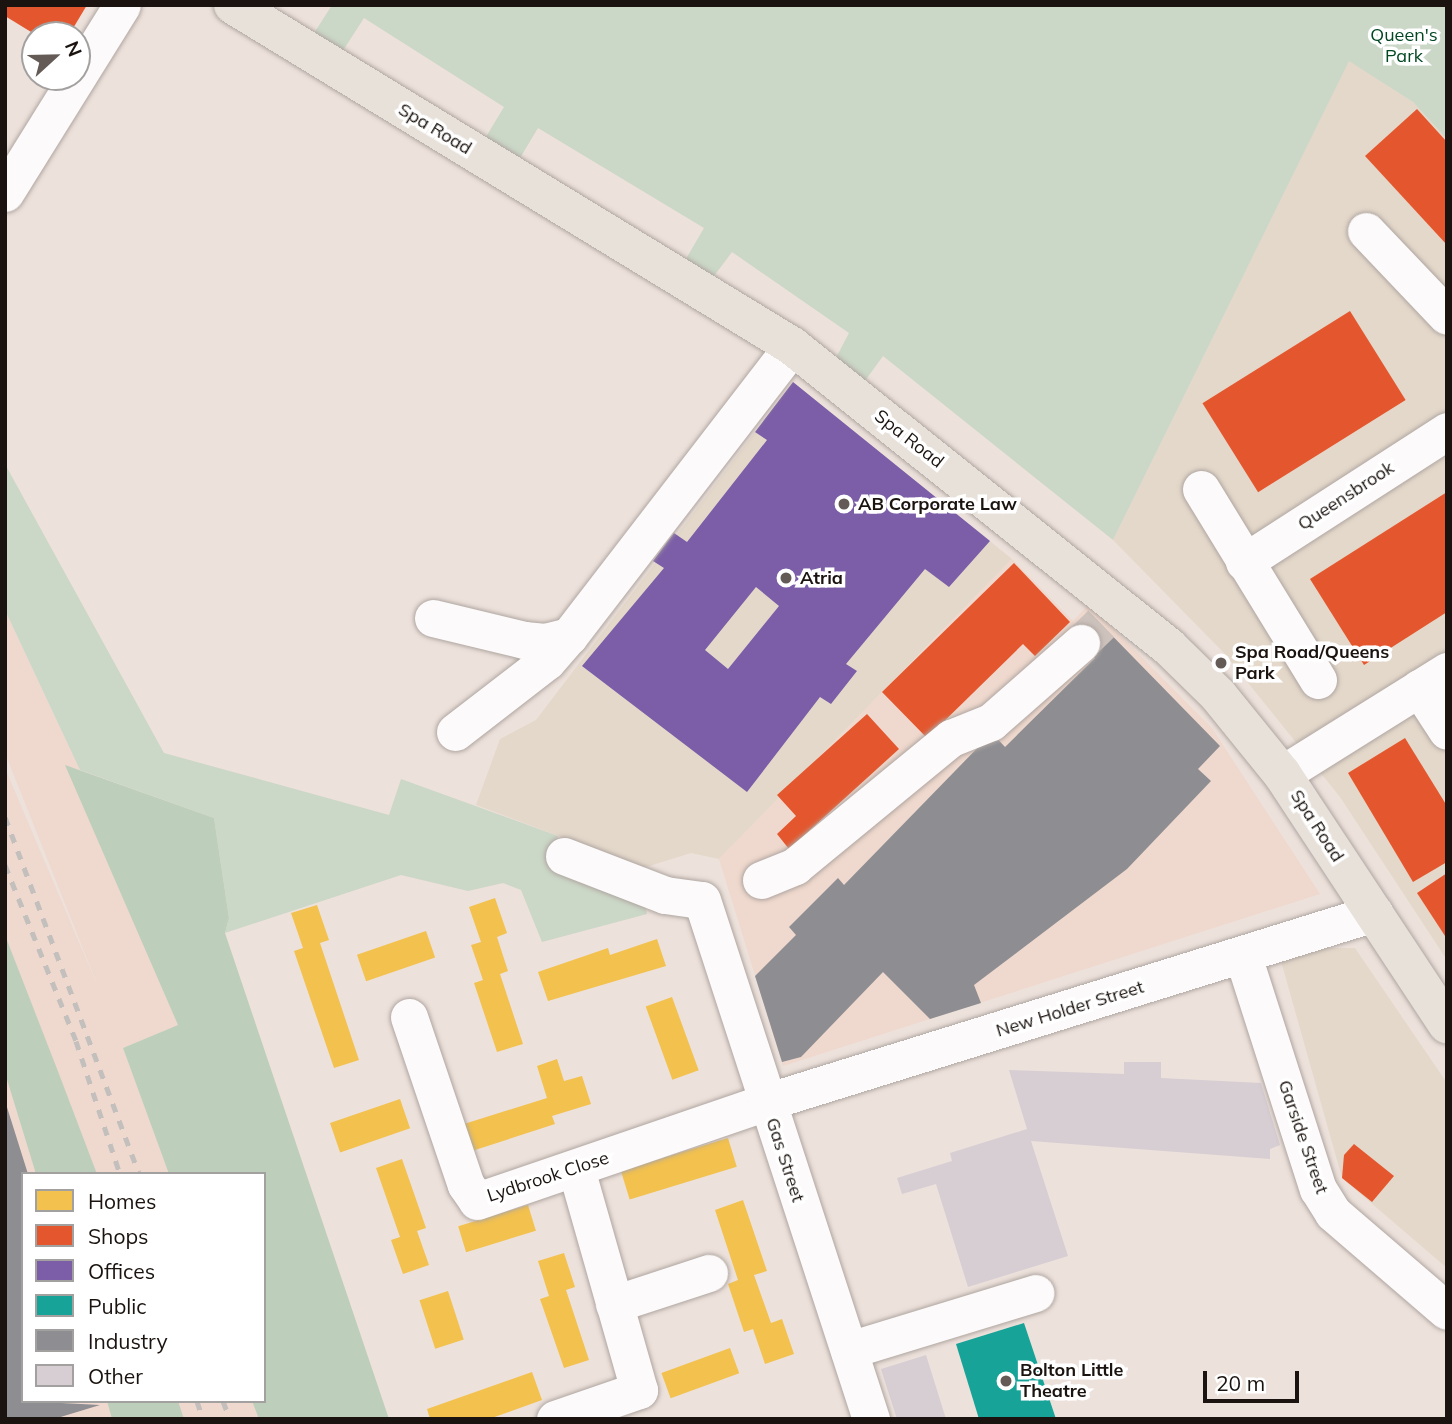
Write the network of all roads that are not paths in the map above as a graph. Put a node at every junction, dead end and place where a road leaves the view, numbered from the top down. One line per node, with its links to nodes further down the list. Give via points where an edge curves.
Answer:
1 (122, 5): 3 (street)
2 (233, 5): 6 (main road, Spa Road)
3 (5, 193)
4 (1366, 232): 5 (street)
5 (1447, 316)
6 (792, 346): 11 (main road, Spa Road); 12 (street)
7 (1447, 431): 9 (street, Queensbrook)
8 (1201, 489): 9 (street)
9 (1244, 562): 14 (street)
10 (433, 618): 12 (street, via 524,640 545,642)
11 (1100, 624): 17 (main road, Spa Road, via 1218,695); 19 (street, via 991,722 951,738 795,866)
12 (569, 636): 16 (street, via 547,661)
13 (1433, 679): 15 (street); 17 (street)
14 (1318, 680)
15 (1447, 731)
16 (455, 732)
17 (1282, 774): 20 (main road, Spa Road)
18 (564, 856): 24 (street, Gas Street, via 665,895 702,900)
19 (761, 880)
20 (1374, 914): 21 (street, New Holder Street); 23 (main road, Spa Road)
21 (1243, 956): 24 (street, New Holder Street); 29 (street, Garside Street, via 1318,1189 1333,1213)
22 (409, 1017): 25 (street, Lydbrook Close, via 466,1185 477,1200)
23 (1445, 1018)
24 (766, 1102): 25 (street, Lydbrook Close); 30 (street, Gas Street)
25 (576, 1169): 28 (street)
26 (709, 1273): 28 (street)
27 (1037, 1293): 30 (street)
28 (614, 1304): 31 (street, via 639,1390)
29 (1447, 1311)
30 (849, 1350): 32 (street, Gas Street)
31 (555, 1419)
32 (871, 1419)

